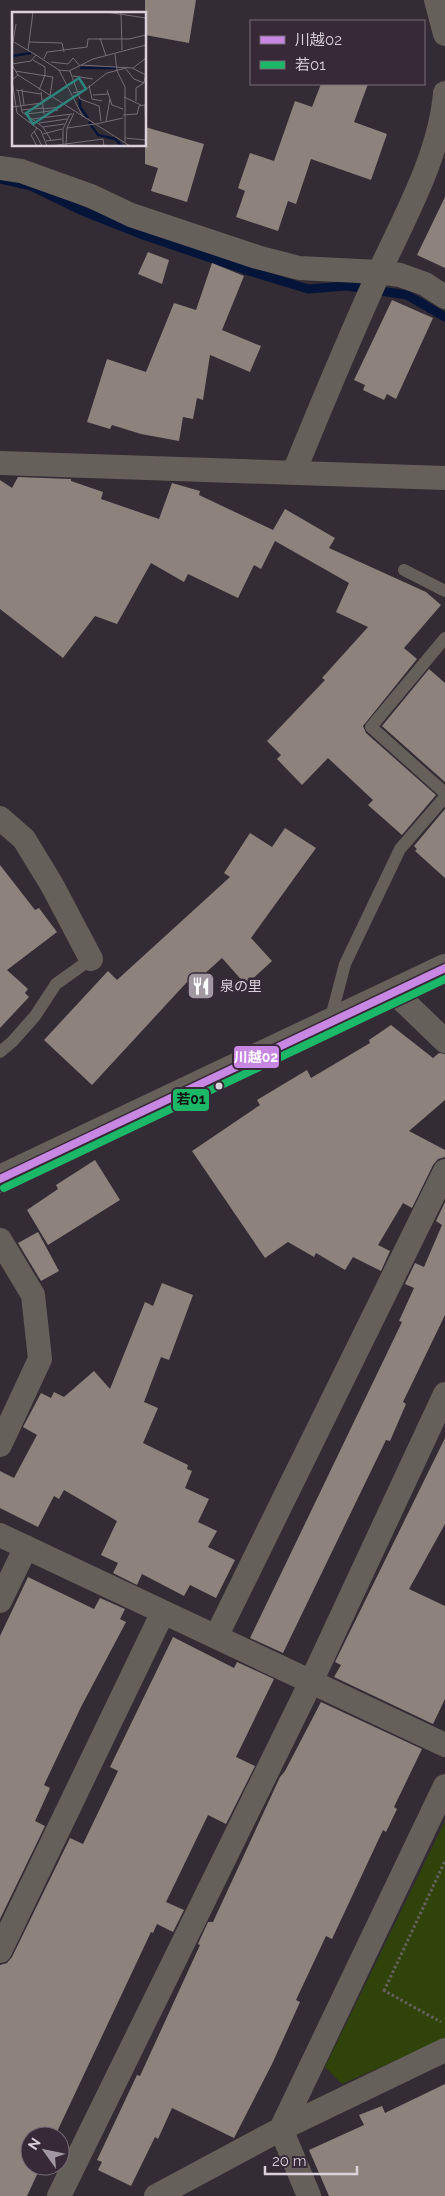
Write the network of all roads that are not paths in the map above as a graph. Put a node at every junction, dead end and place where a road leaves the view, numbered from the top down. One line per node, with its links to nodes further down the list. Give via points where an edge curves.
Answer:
1 (436, 0): 2 (street)
2 (445, 34)
3 (445, 93): 5 (street, via 435,144)
4 (0, 168): 5 (street, via 21,171 91,196 131,215 257,257 299,268)
5 (379, 272): 6 (street, via 409,278); 8 (street)
6 (445, 296)
7 (0, 463): 8 (street)
8 (294, 472): 9 (street)
9 (445, 478)
10 (404, 570): 11 (lane)
11 (445, 591)
12 (445, 638): 13 (lane, via 371,727)
13 (445, 793)
14 (445, 797): 19 (lane, via 400,849 345,964)
15 (0, 818): 16 (street, via 24,839)
16 (91, 959): 21 (lane, via 56,984 34,1016)
17 (445, 968): 18 (street)
18 (394, 992): 19 (street); 20 (street)
19 (329, 1022): 23 (street)
20 (445, 1041)
21 (0, 1052)
22 (445, 1171): 31 (street)
23 (0, 1179)
24 (0, 1240): 26 (street, via 33,1295 40,1360)
25 (445, 1394): 32 (street)
26 (0, 1445)
27 (0, 1535): 28 (street)
28 (26, 1547): 29 (street); 30 (street)
29 (0, 1601)
30 (164, 1612): 31 (street); 35 (street)
31 (216, 1637): 32 (street)
32 (311, 1682): 33 (street); 38 (street)
33 (445, 1746)
34 (445, 1786): 37 (street)
35 (0, 1951)
36 (445, 2050): 37 (street)
37 (280, 2129): 39 (street); 40 (street)
38 (59, 2196)
39 (156, 2196)
40 (309, 2196)

